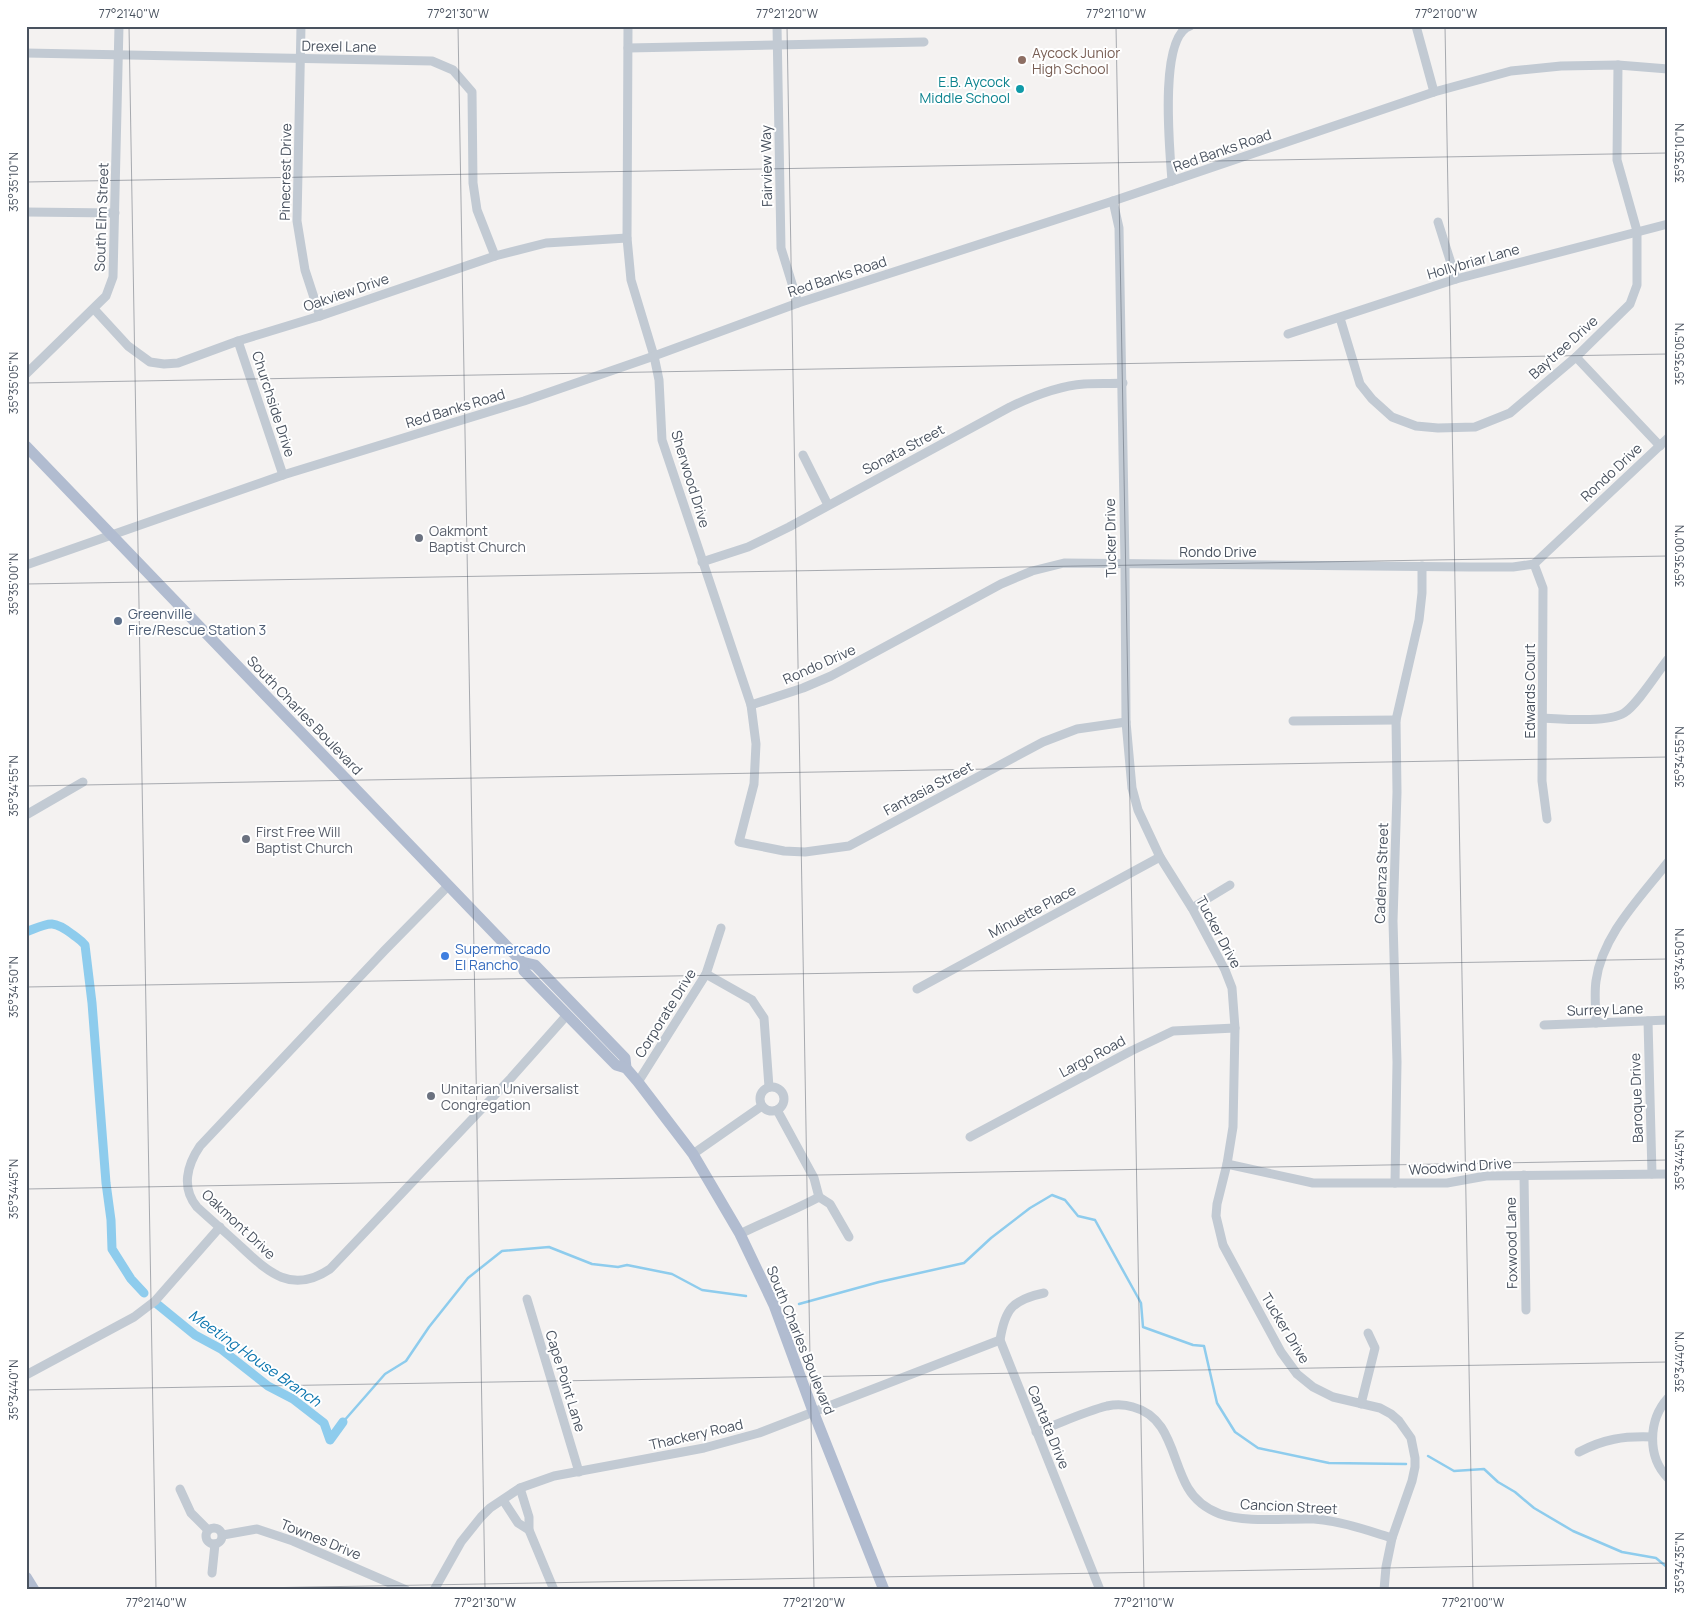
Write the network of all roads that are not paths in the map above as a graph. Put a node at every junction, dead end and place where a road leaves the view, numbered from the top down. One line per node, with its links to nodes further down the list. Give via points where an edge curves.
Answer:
1 (120, 26): 11 (street, South Elm Street)
2 (301, 26): 12 (street, Pinecrest Drive)
3 (628, 26): 9 (street, Sherwood Drive)
4 (777, 26): 8 (street, Fairview Way)
5 (1190, 26): 16 (street, via 1179,34 1174,45 1170,70)
6 (1416, 26): 15 (street)
7 (924, 42): 8 (street)
8 (777, 45): 9 (street); 26 (street, Fairview Way, via 781,248)
9 (628, 48): 23 (street, Sherwood Drive)
10 (26, 53): 11 (street, Drexel Lane)
11 (119, 55): 12 (street, Drexel Lane); 19 (street, South Elm Street)
12 (300, 59): 24 (street, Drexel Lane, via 432,61 453,70 472,92 473,183 477,210); 28 (street, Pinecrest Drive, via 297,221 305,270)
13 (1618, 65): 14 (street, Red Banks Road); 15 (street, Red Banks Road, via 1512,71); 22 (street, Baytree Drive, via 1617,160)
14 (1668, 69)
15 (1434, 92): 16 (street, Red Banks Road)
16 (1172, 181): 17 (street, Red Banks Road)
17 (1113, 202): 26 (street, Red Banks Road); 35 (street, Tucker Drive, via 1119,228)
18 (26, 212): 19 (street)
19 (115, 213): 27 (street, South Elm Street, via 113,277 106,296)
20 (1438, 222): 25 (street)
21 (1668, 224): 22 (street, Hollybriar Lane)
22 (1637, 231): 25 (street, Hollybriar Lane); 33 (street, Baytree Drive, via 1637,286 1630,304)
23 (627, 238): 24 (street, Oakview Drive, via 546,243); 32 (street, Sherwood Drive, via 631,280)
24 (495, 256): 28 (street, Oakview Drive)
25 (1456, 279): 29 (street, Hollybriar Lane)
26 (798, 302): 32 (street, Red Banks Road)
27 (94, 310): 31 (street, Oakview Drive, via 128,346 150,362 178,363); 34 (street, South Elm Street)
28 (320, 316): 31 (street, Oakview Drive)
29 (1340, 318): 30 (street, Hollybriar Lane); 33 (street, Baytree Drive, via 1360,384 1392,417 1416,426 1475,426 1510,413)
30 (1288, 334)
31 (238, 341): 40 (street, Churchside Drive)
32 (654, 356): 40 (street, Red Banks Road, via 524,401); 43 (street, Sherwood Drive, via 659,380 662,440)
33 (1576, 357): 38 (street)
34 (26, 374)
35 (1122, 383): 41 (street, Sonata Street, via 1064,387 1029,398); 44 (street, Tucker Drive)
36 (1668, 438): 38 (street, Rondo Drive)
37 (26, 446): 42 (main road, South Charles Boulevard)
38 (1660, 446): 45 (street, Rondo Drive)
39 (803, 456): 41 (street)
40 (283, 475): 42 (street, Red Banks Road)
41 (828, 505): 43 (street, Sonata Street, via 748,547)
42 (112, 536): 46 (street, Red Banks Road); 61 (main road, South Charles Boulevard)
43 (702, 562): 49 (street, Sherwood Drive)
44 (1125, 564): 47 (street, Rondo Drive); 49 (street, Rondo Drive, via 1064,563 1032,571 1000,584 831,676); 53 (street, Tucker Drive)
45 (1534, 564): 47 (street, Rondo Drive, via 1513,567); 50 (street, Edwards Court, via 1543,588)
46 (26, 565)
47 (1422, 566): 51 (street, Cadenza Street, via 1419,620)
48 (1668, 659): 50 (street, via 1637,701 1623,714 1603,719)
49 (752, 706): 57 (street, Sherwood Drive, via 756,744 754,784)
50 (1543, 718): 56 (street, Edwards Court, via 1542,781)
51 (1396, 720): 52 (street); 87 (street, Cadenza Street, via 1393,921 1398,1062)
52 (1293, 721)
53 (1126, 722): 57 (street, Fantasia Street, via 1077,729 1043,742 849,846 805,852); 58 (street, Tucker Drive, via 1132,788 1138,810)
54 (83, 782): 55 (street)
55 (26, 815)
56 (1547, 819)
57 (739, 842)
58 (1160, 857): 62 (street, Tucker Drive); 67 (street, Minuette Place)
59 (1668, 862): 72 (street, via 1624,919 1600,961 1596,982)
60 (1230, 885): 62 (street)
61 (448, 886): 64 (main road, South Charles Boulevard); 89 (street, Oakmont Drive, via 191,1159 187,1185 191,1200)
62 (1192, 908): 74 (street, Tucker Drive, via 1232,988)
63 (720, 928): 65 (street, Corporate Drive)
64 (522, 962): 66 (main road, South Charles Boulevard); 68 (main road, South Charles Boulevard, via 536,965)
65 (706, 974): 77 (street, Corporate Drive); 78 (street, via 752,1000 764,1018)
66 (528, 975): 68 (main road, via 536,975 557,994); 69 (main road, South Charles Boulevard)
67 (918, 989)
68 (564, 993): 75 (main road, South Charles Boulevard)
69 (567, 1015): 75 (main road, via 579,1018 611,1052); 76 (main road, South Charles Boulevard, via 616,1065); 89 (street, Oakmont Drive, via 330,1269 318,1277 286,1280 266,1270)
70 (1668, 1020): 71 (street, Surrey Lane)
71 (1648, 1021): 72 (street, Surrey Lane); 84 (street, Baroque Drive)
72 (1596, 1024): 73 (street, Surrey Lane)
73 (1544, 1025)
74 (1236, 1028): 81 (street, Largo Road, via 1173,1031); 83 (street, Tucker Drive, via 1234,1120)
75 (621, 1054): 76 (main road, South Charles Boulevard)
76 (626, 1068): 77 (main road, South Charles Boulevard)
77 (638, 1082): 82 (main road, South Charles Boulevard)
78 (769, 1087): 79 (street, via 760,1094); 80 (street, via 777,1087 784,1097 783,1105)
79 (762, 1106): 80 (street, via 769,1111); 82 (street)
80 (777, 1110): 88 (street, via 814,1178)
81 (970, 1137)
82 (693, 1154): 90 (main road, South Charles Boulevard)
83 (1227, 1164): 87 (street, Woodwind Drive, via 1313,1184); 99 (street, Tucker Drive, via 1217,1204 1218,1228 1223,1245 1281,1352 1297,1374 1313,1387 1333,1397)
84 (1652, 1174): 85 (street, Woodwind Drive); 86 (street, Woodwind Drive)
85 (1668, 1174)
86 (1524, 1175): 87 (street, Woodwind Drive, via 1486,1176 1447,1183); 94 (street, Foxwood Lane)
87 (1395, 1184)
88 (819, 1197): 90 (street); 91 (street, via 830,1204)
89 (220, 1227): 97 (street, via 155,1301 134,1317)
90 (740, 1234): 100 (main road, South Charles Boulevard, via 774,1305)
91 (849, 1237)
92 (1044, 1294): 96 (street, via 1025,1297 1015,1304 1004,1320)
93 (527, 1299): 104 (street, Cape Point Lane)
94 (1526, 1310)
95 (1368, 1333): 99 (street, via 1375,1348)
96 (1000, 1340): 100 (street, Thackery Road); 101 (street, Cantata Drive)
97 (26, 1375)
98 (1668, 1398): 102 (street, via 1655,1421)
99 (1361, 1404): 112 (street, Tucker Drive, via 1380,1408 1399,1421 1414,1448 1412,1481)
100 (813, 1411): 104 (street, Thackery Road, via 759,1434 726,1443); 120 (main road, South Charles Boulevard)
101 (1036, 1432): 112 (street, Cancion Street, via 1108,1405 1124,1404 1151,1416 1161,1426 1188,1488 1204,1506 1237,1518 1326,1521); 121 (street, Cantata Drive)
102 (1652, 1438): 103 (street, via 1614,1438); 105 (street, via 1658,1463)
103 (1579, 1452)
104 (579, 1472): 106 (street, Thackery Road, via 554,1476)
105 (1668, 1478)
106 (520, 1488): 108 (street, Thackery Road); 110 (street)
107 (180, 1489): 109 (street, via 191,1513)
108 (502, 1500): 110 (street); 118 (street, Thackery Road, via 471,1528)
109 (208, 1530): 111 (street, via 220,1529); 113 (street, via 205,1536 208,1542)
110 (528, 1530): 119 (street)
111 (223, 1535): 113 (street); 117 (street, Townes Drive, via 257,1529 294,1541)
112 (1392, 1538): 122 (street, Tucker Drive)
113 (215, 1544): 114 (street)
114 (212, 1573)
115 (26, 1577): 116 (main road)
116 (34, 1590)
117 (406, 1590)
118 (434, 1590)
119 (554, 1590)
120 (884, 1590)
121 (1100, 1590)
122 (1384, 1590)

